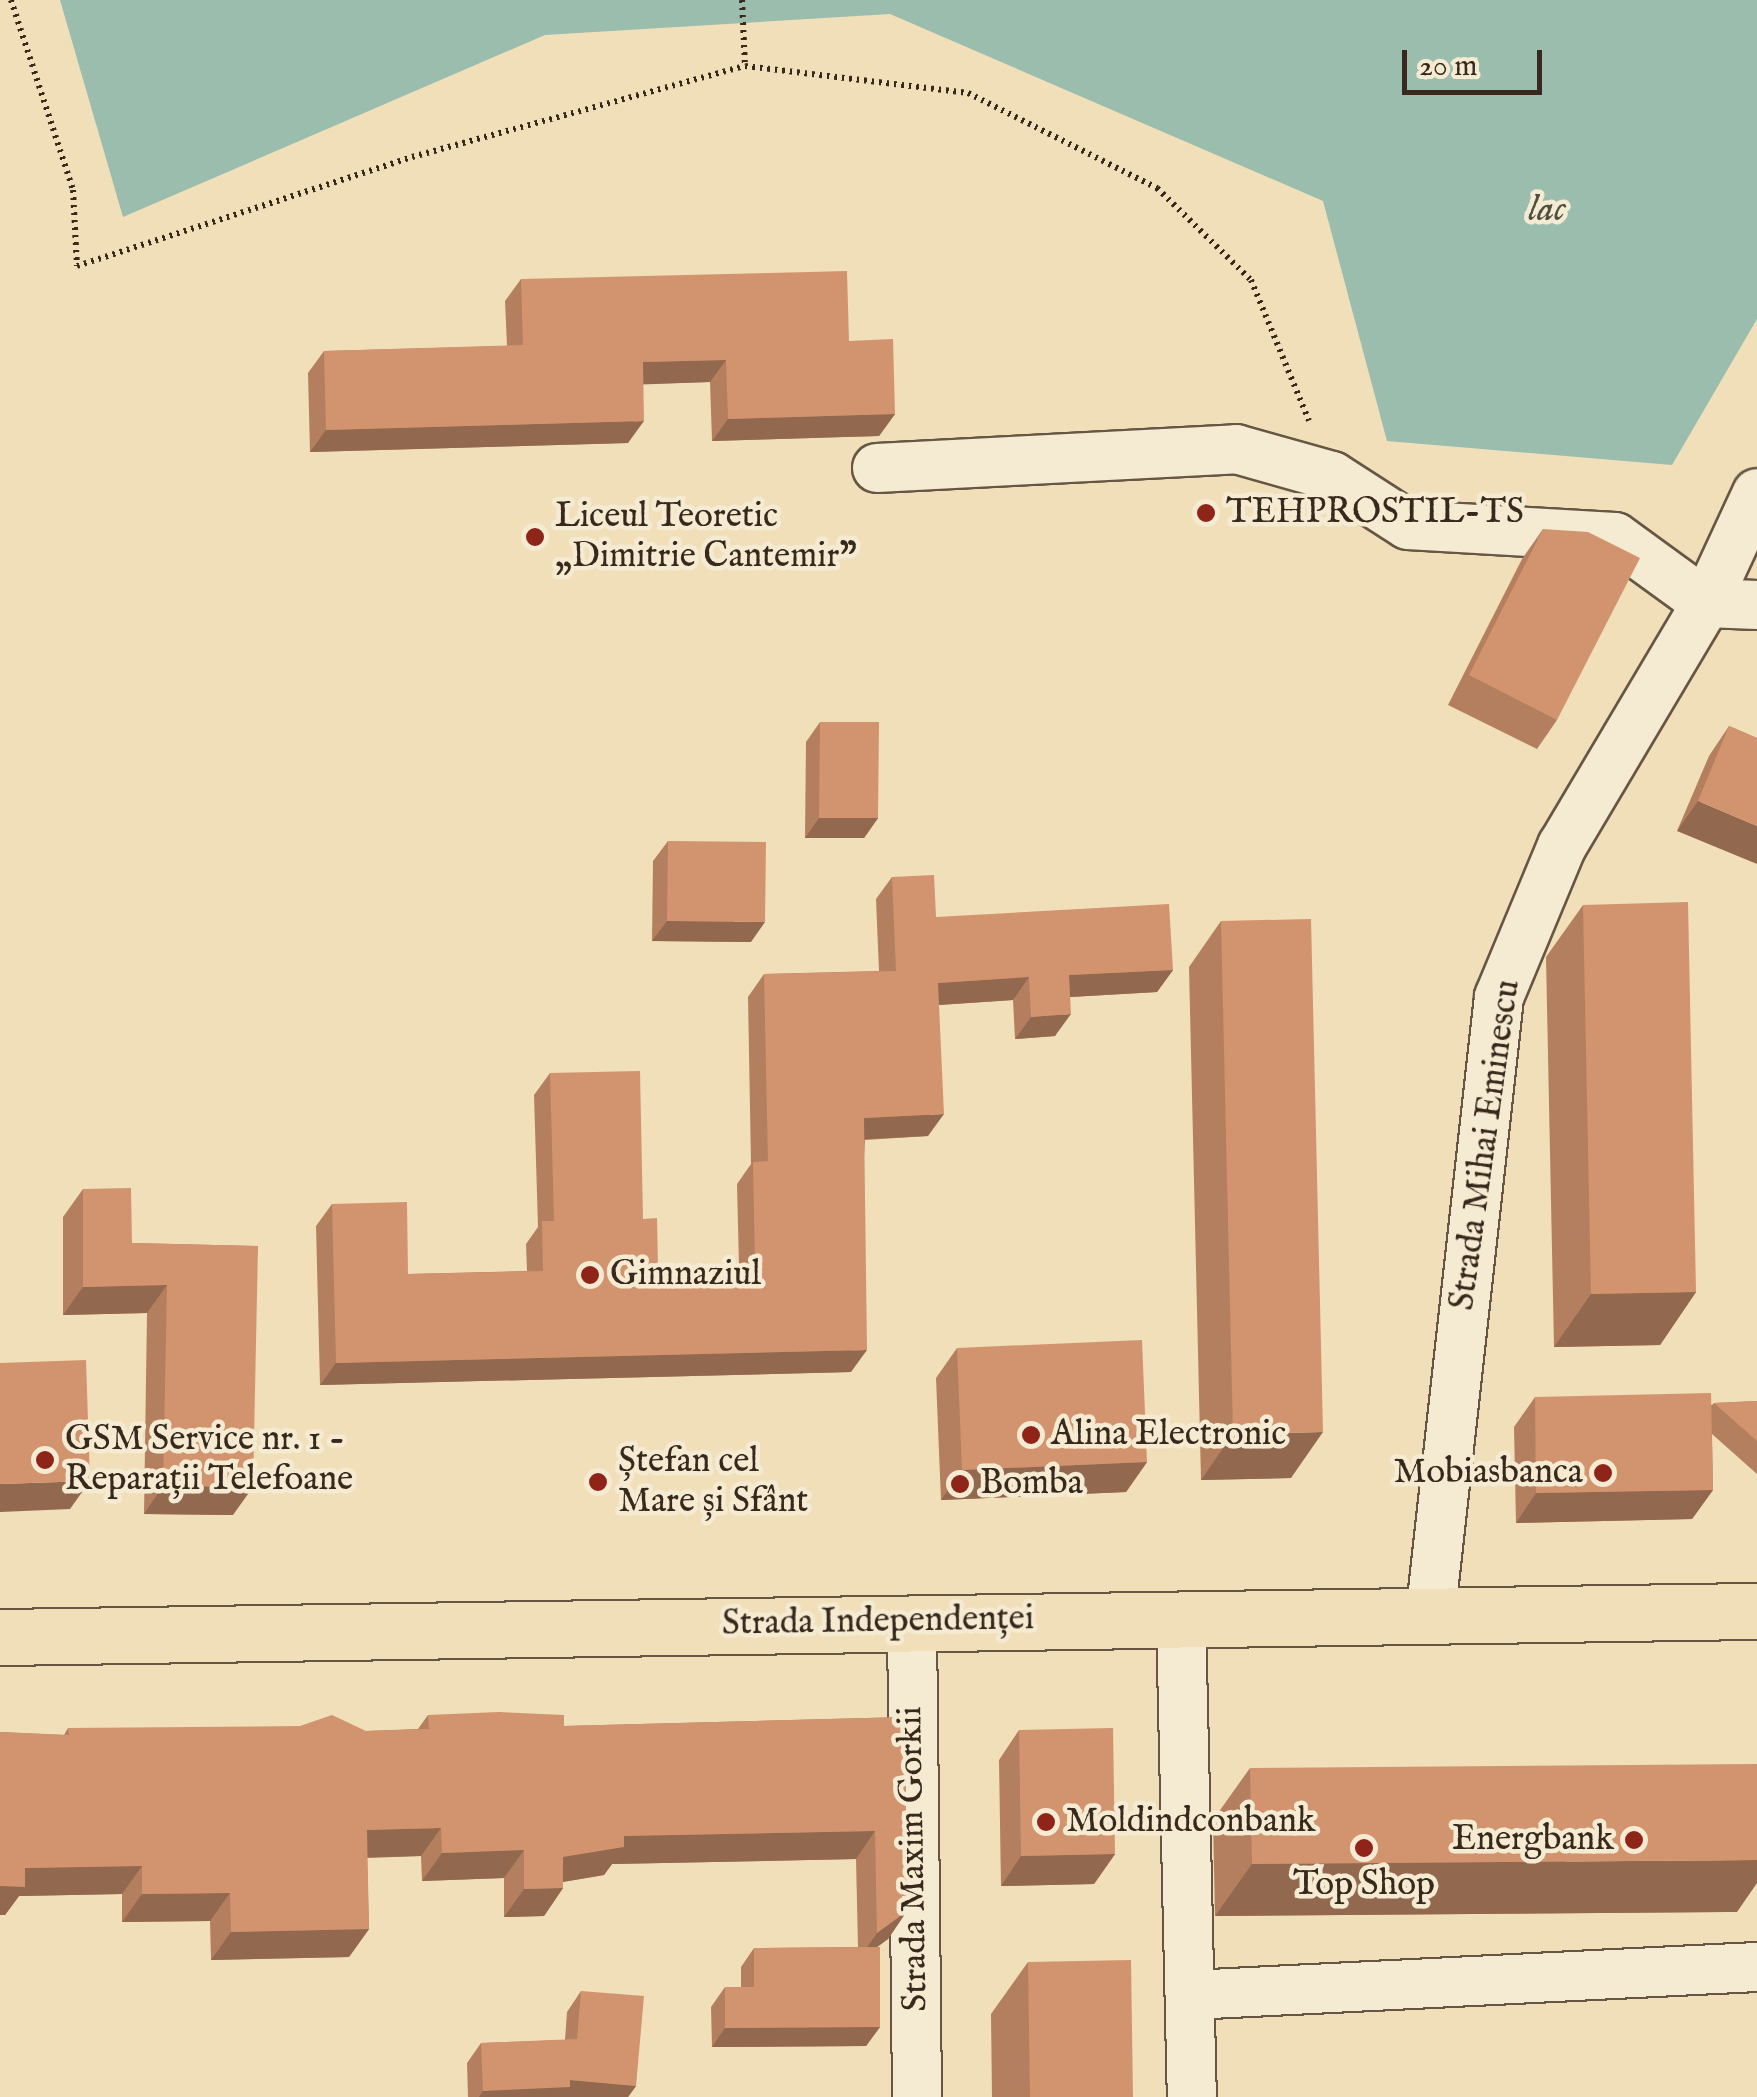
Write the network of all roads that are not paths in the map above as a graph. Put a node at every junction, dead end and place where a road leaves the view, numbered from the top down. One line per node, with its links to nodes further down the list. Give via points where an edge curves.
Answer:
1 (876, 468): 3 (street, via 1236,449 1332,476 1408,525 1615,536)
2 (1757, 493): 3 (street, Strada Mihai Eminescu)
3 (1706, 602): 4 (street); 6 (street, Strada Mihai Eminescu, via 1562,846 1498,998)
4 (1757, 605)
5 (1757, 1612): 6 (main road, Strada Independenței)
6 (1430, 1618): 7 (main road, Strada Independenței)
7 (1181, 1619): 8 (main road, Strada Independenței); 11 (street)
8 (912, 1621): 9 (main road, Strada Independenței); 12 (street, Strada Maxim Gorkii)
9 (0, 1637)
10 (1757, 1967): 11 (street)
11 (1190, 1994): 13 (street)
12 (917, 2097)
13 (1192, 2097)

